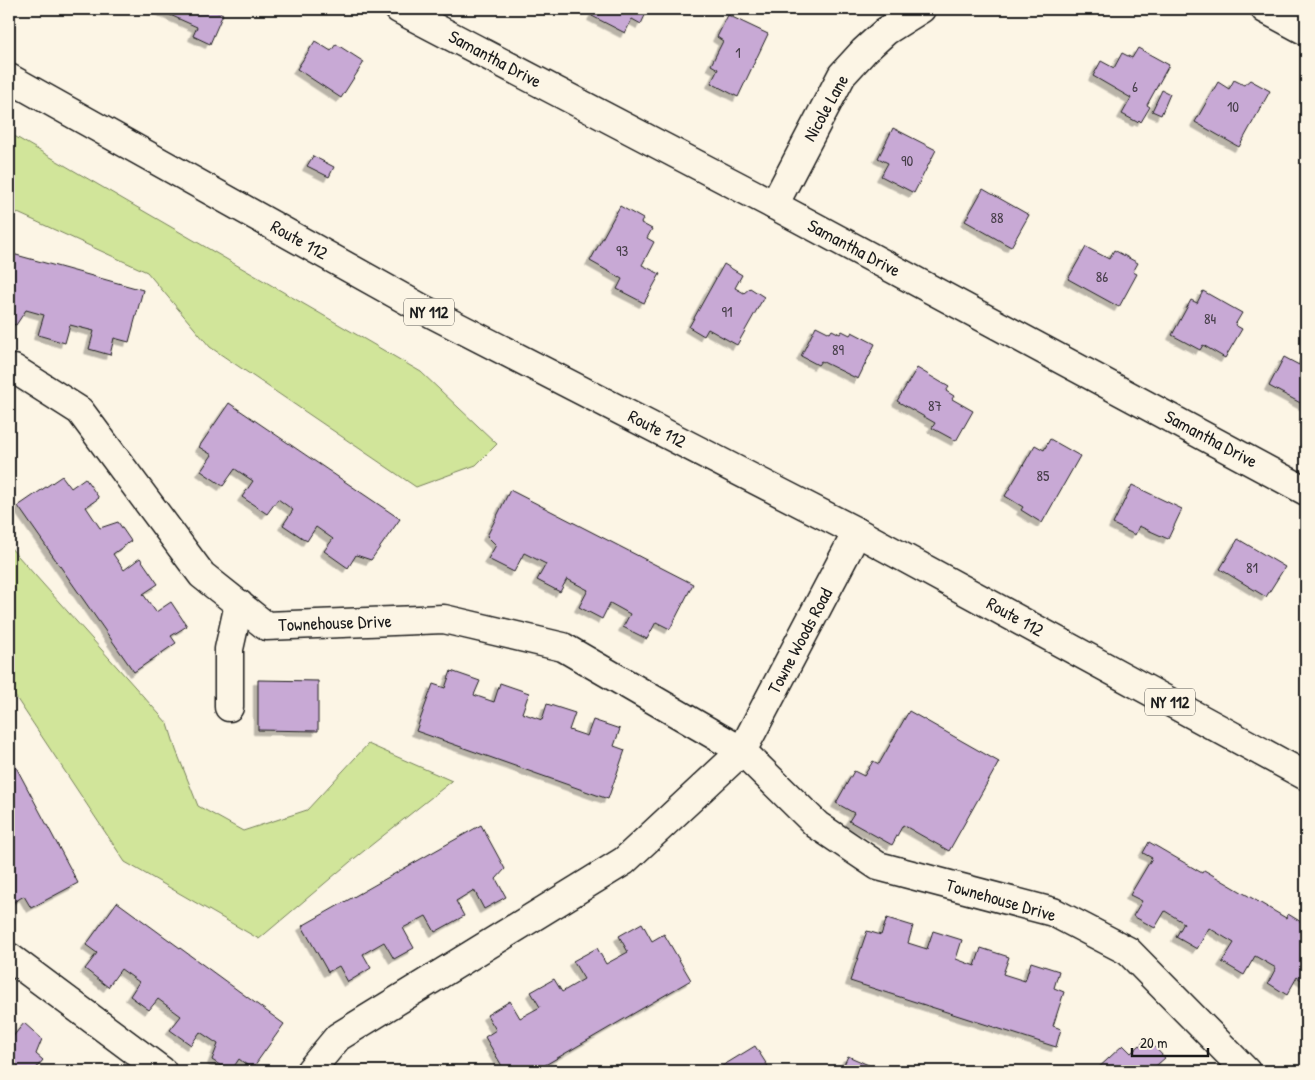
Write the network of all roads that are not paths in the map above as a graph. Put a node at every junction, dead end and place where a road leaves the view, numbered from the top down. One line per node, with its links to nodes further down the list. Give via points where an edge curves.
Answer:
1 (921, 9): 6 (street, Nicole Lane, via 886,31 842,75)
2 (1264, 9): 4 (street)
3 (403, 10): 6 (street, Samantha Drive)
4 (1306, 31)
5 (9, 78): 9 (street, Route 112 / NY 112, via 421,308)
6 (774, 205): 8 (street, Samantha Drive)
7 (9, 369): 10 (street, Townehouse Drive, via 14,369 80,411 202,575)
8 (1306, 491)
9 (857, 532): 12 (street, Towne Woods Road); 13 (street, Route 112 / NY 112)
10 (239, 604): 11 (street, via 229,649); 12 (street, Townehouse Drive, via 266,626 444,619 563,647)
11 (230, 707)
12 (742, 751): 16 (street, via 624,861 338,1037); 17 (street, Townehouse Drive, via 817,825 878,866 1053,912 1128,951)
13 (1306, 776)
14 (9, 957): 15 (street)
15 (162, 1071)
16 (310, 1071)
17 (1246, 1071)

